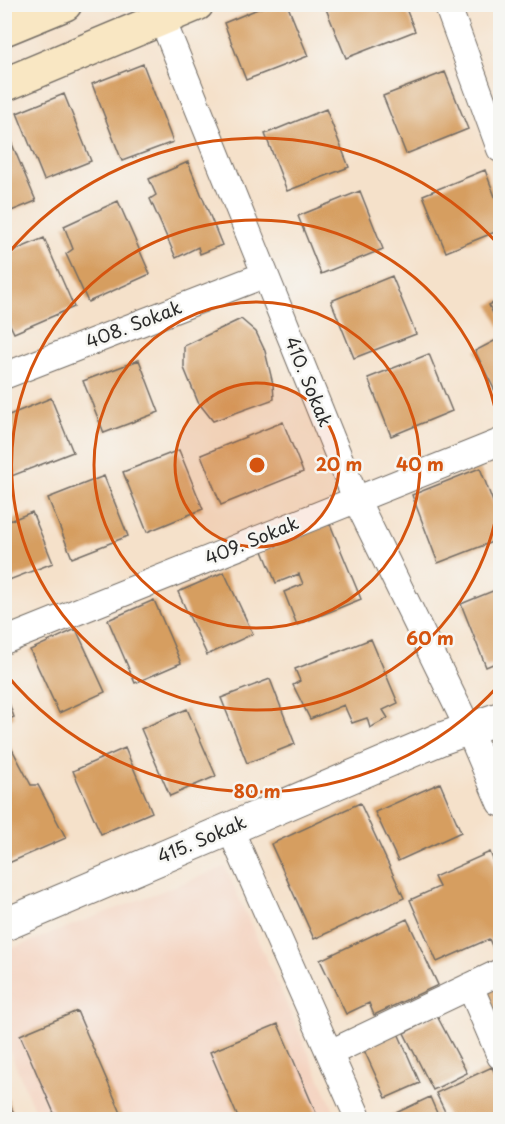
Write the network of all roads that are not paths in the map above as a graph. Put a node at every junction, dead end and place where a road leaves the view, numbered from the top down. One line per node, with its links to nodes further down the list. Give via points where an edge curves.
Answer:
1 (65, 4): 5 (main road)
2 (197, 4): 4 (main road)
3 (447, 4): 7 (street)
4 (159, 12): 6 (main road); 8 (street, 410. Sokak)
5 (4, 29)
6 (4, 85)
7 (501, 149)
8 (264, 275): 9 (street, 408. Sokak); 11 (street, 410. Sokak)
9 (4, 376)
10 (501, 442): 11 (street, 409. Sokak)
11 (356, 499): 12 (street, 409. Sokak); 14 (street, 410. Sokak)
12 (4, 640)
13 (501, 718): 14 (street, 415. Sokak)
14 (469, 730): 15 (street, 410. Sokak); 16 (street, 415. Sokak)
15 (501, 803)
16 (230, 828): 17 (street, 415. Sokak); 20 (street)
17 (4, 925)
18 (501, 972): 19 (street)
19 (470, 986): 20 (street); 21 (street)
20 (330, 1053): 22 (street)
21 (501, 1056)
22 (359, 1119)

